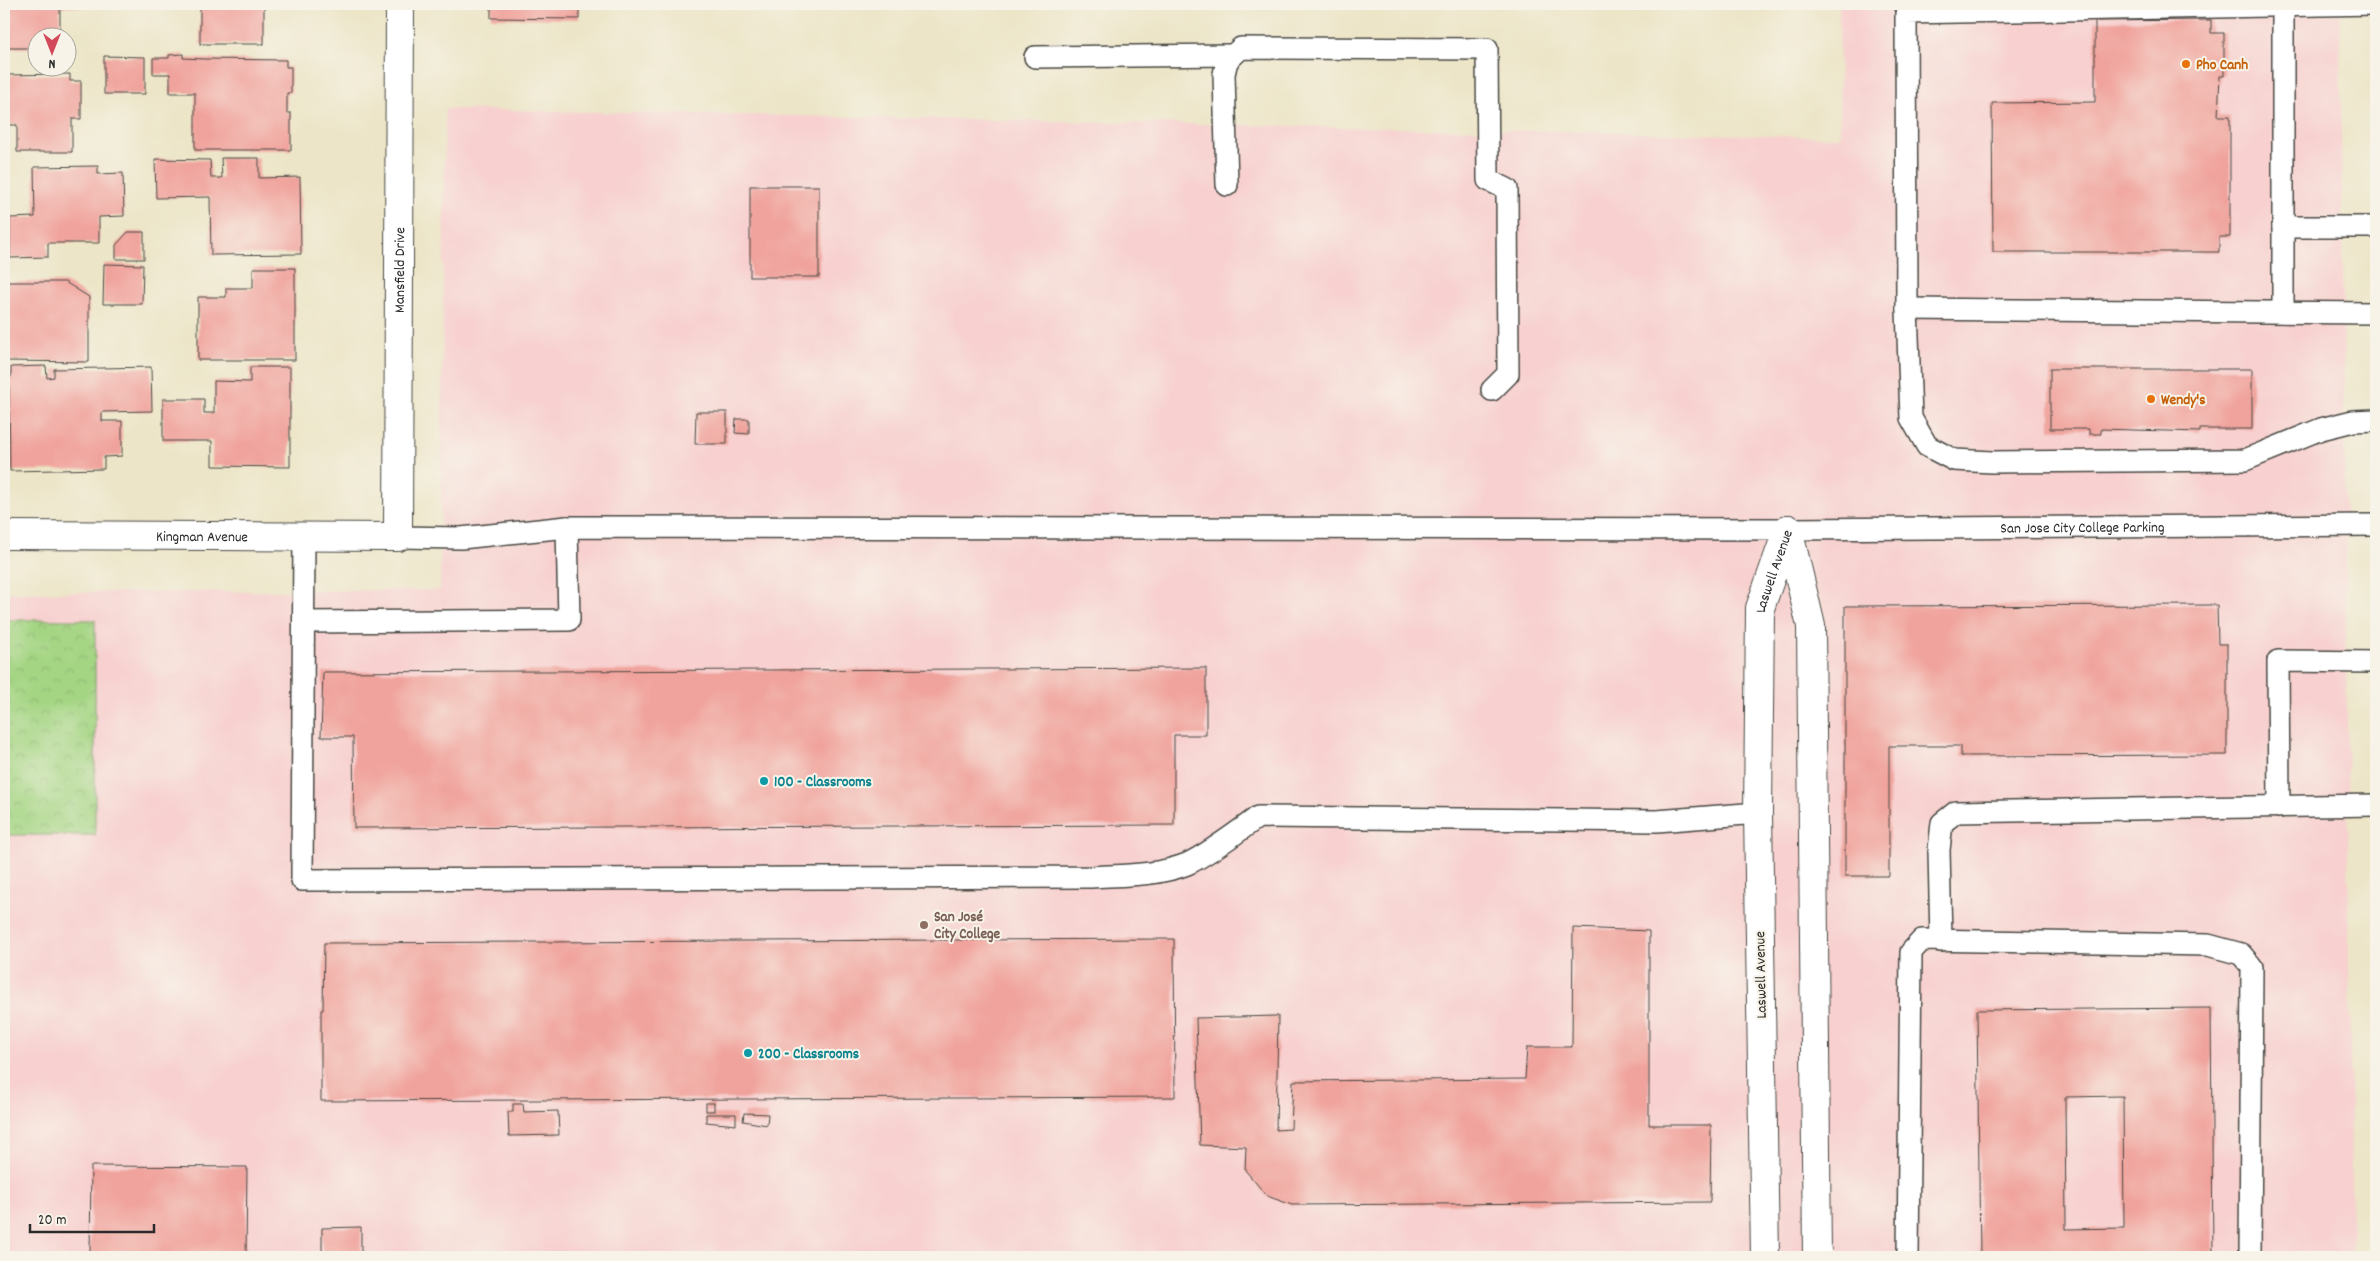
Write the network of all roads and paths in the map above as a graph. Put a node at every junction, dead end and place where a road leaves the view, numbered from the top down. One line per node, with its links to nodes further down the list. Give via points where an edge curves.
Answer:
1 (400, 4): 19 (street, Mansfield Drive)
2 (2376, 4): 3 (lane)
3 (2283, 6): 7 (lane); 9 (lane, via 1906,13)
4 (1234, 55): 5 (lane); 6 (lane, via 1228,61 1224,74); 12 (lane, via 1241,48 1487,49 1488,180 1507,189 1508,374)
5 (1035, 57)
6 (1227, 185)
7 (2284, 227): 8 (lane); 10 (lane)
8 (2376, 227)
9 (1907, 309): 10 (lane); 13 (lane, via 1911,418 1927,446 1954,460 2245,460 2321,429 2353,421)
10 (2284, 312): 11 (lane)
11 (2376, 313)
12 (1492, 390)
13 (2376, 420)
14 (2376, 525): 16 (lane, San Jose City College Parking)
15 (567, 527): 16 (lane, San Jose City College Parking); 19 (lane, San Jose City College Parking, via 461,538); 20 (lane, via 569,620)
16 (1788, 529): 24 (street, Laswell Avenue, via 1760,608); 27 (street, Laswell Avenue, via 1811,626)
17 (4, 535): 18 (street, Kingman Avenue)
18 (304, 536): 19 (street, Kingman Avenue); 20 (lane)
19 (398, 537)
20 (304, 622): 24 (lane, via 302,880 1091,877 1154,873 1188,863 1258,817 1656,821)
21 (2376, 662): 22 (lane, via 2278,662)
22 (2278, 806): 23 (lane); 25 (lane, via 1956,812 1942,823 1939,850)
23 (2376, 806)
24 (1758, 813): 26 (street, Laswell Avenue)
25 (1941, 941): 28 (lane, via 1922,940 1911,952); 29 (lane, via 2208,946 2241,954 2252,967)
26 (1765, 1257)
27 (1817, 1257)
28 (1908, 1257)
29 (2250, 1257)

